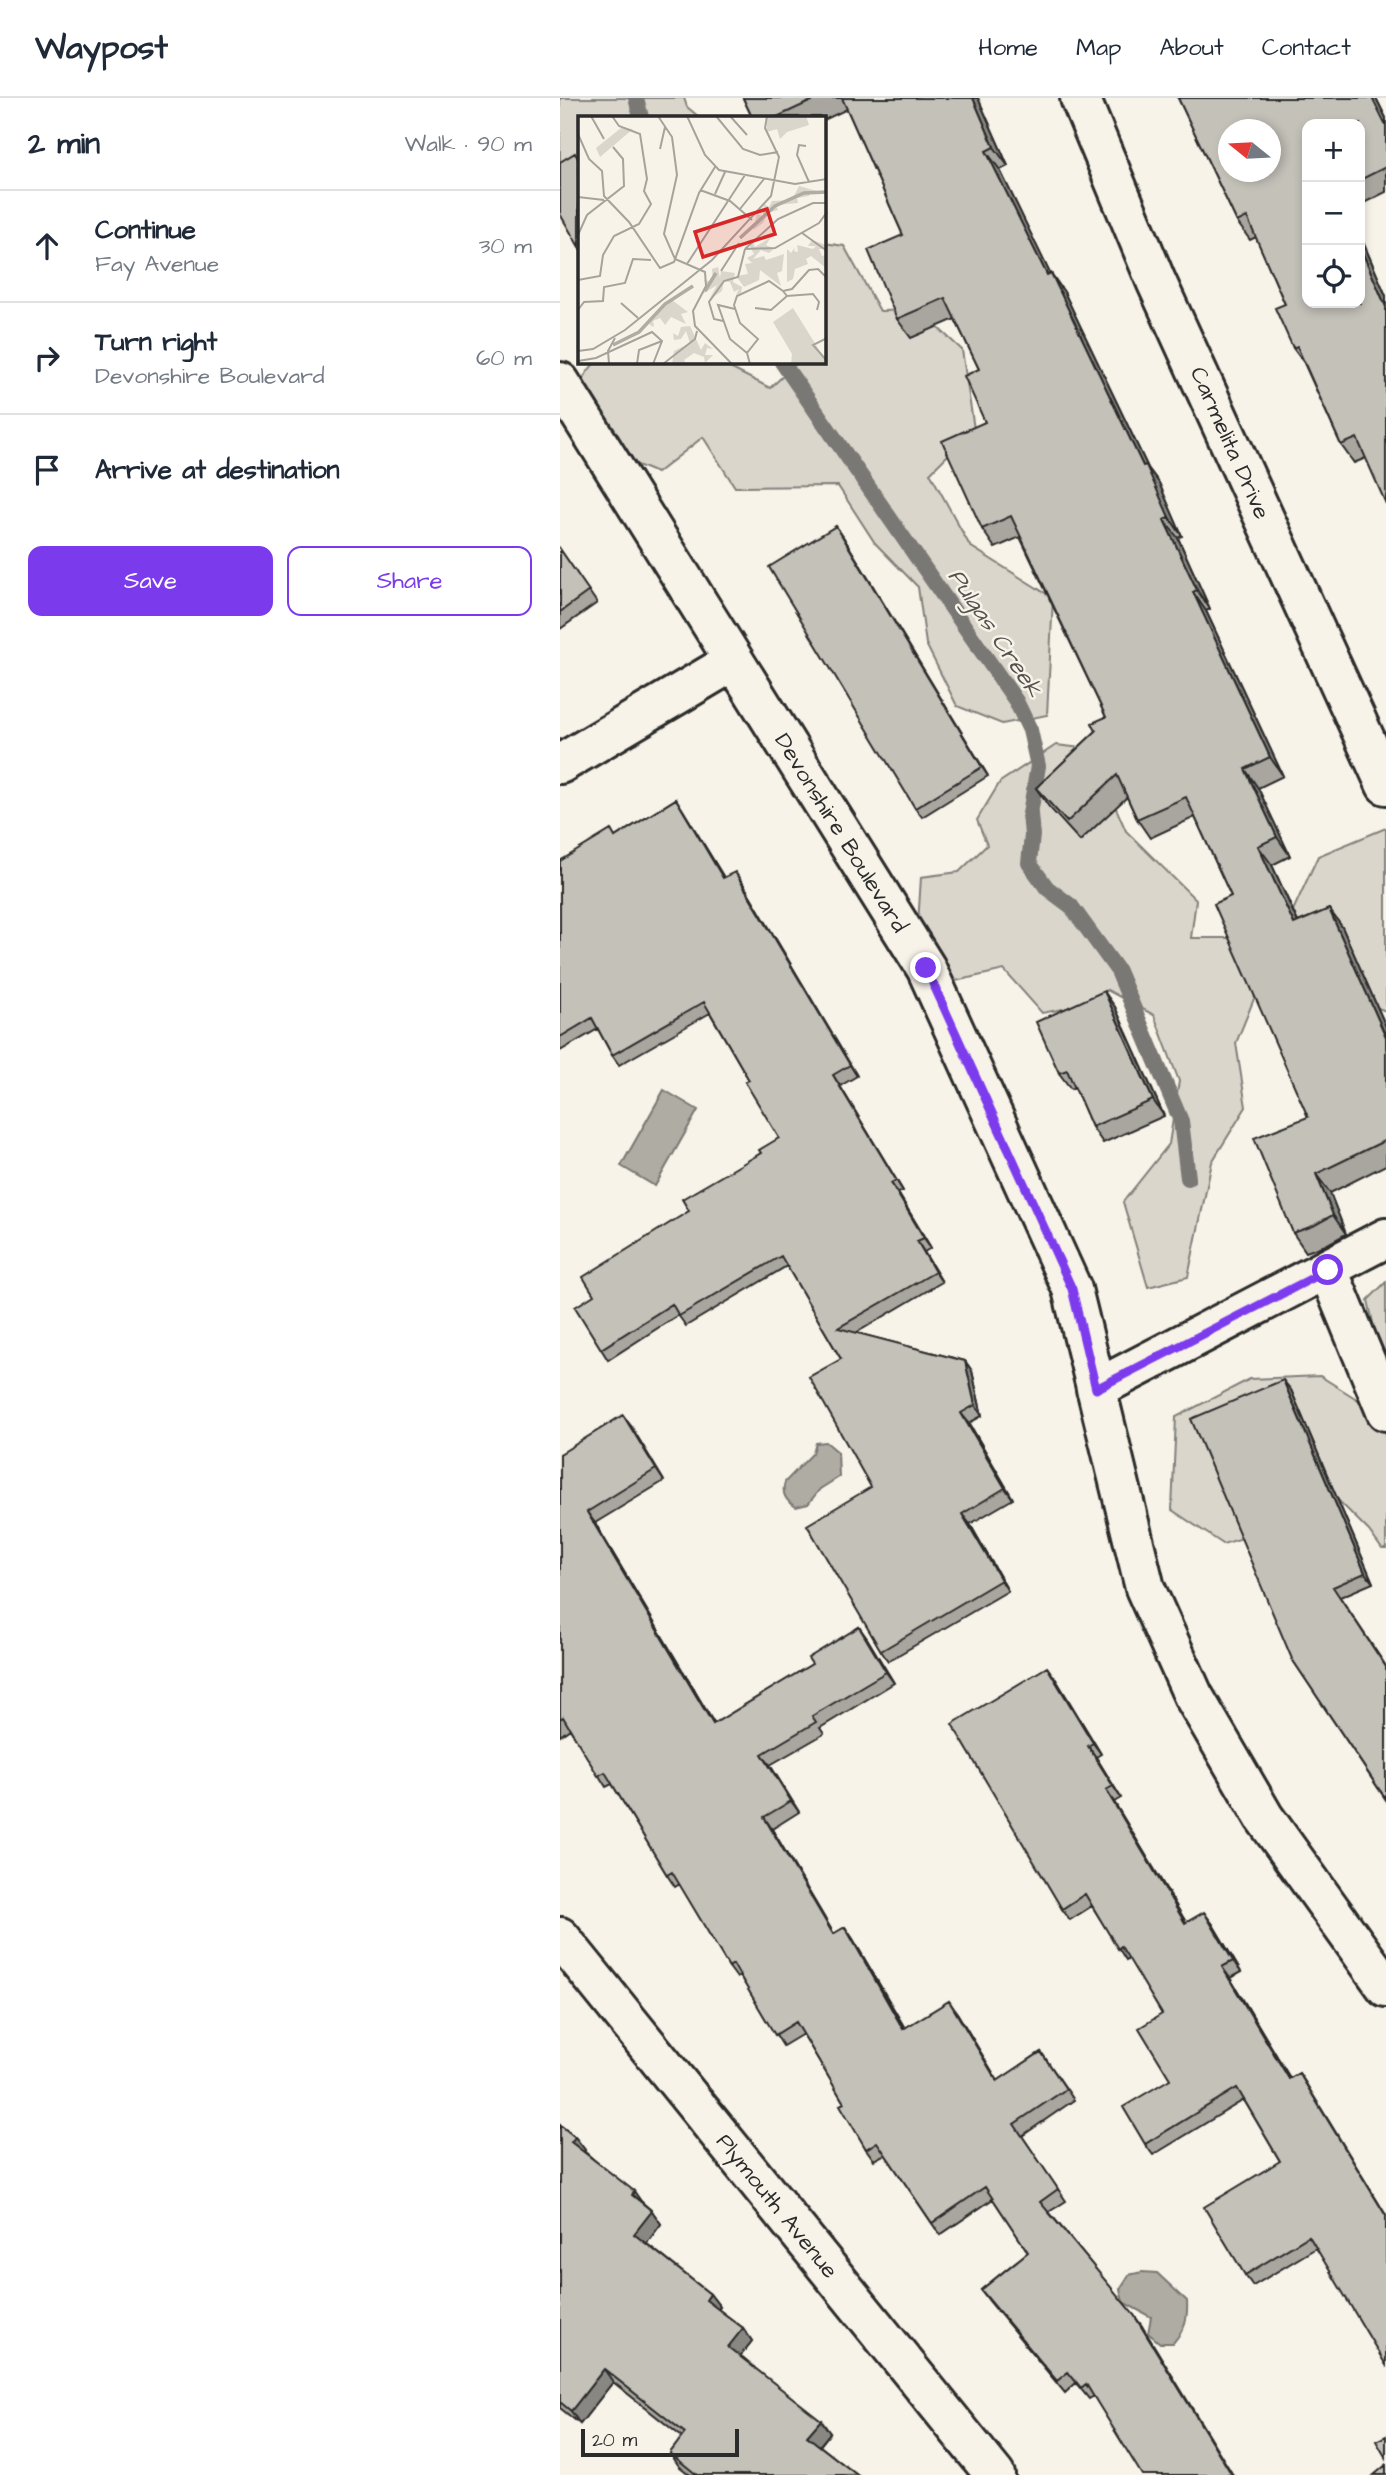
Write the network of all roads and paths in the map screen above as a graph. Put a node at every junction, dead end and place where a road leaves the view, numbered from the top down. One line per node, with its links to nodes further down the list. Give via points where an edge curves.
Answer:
1 (1080, 98): 5 (street, Carmelita Drive, via 1156,281)
2 (560, 382): 3 (street, Devonshire Boulevard)
3 (734, 661): 4 (street); 8 (street, Devonshire Boulevard, via 926,968 1072,1289)
4 (560, 764)
5 (1386, 785)
6 (1386, 1238): 7 (street)
7 (1328, 1270): 8 (street); 9 (street)
8 (1096, 1389): 11 (street, Devonshire Boulevard, via 1145,1588 1192,1695 1264,1817)
9 (1386, 1411)
10 (560, 1937): 12 (street, Plymouth Avenue)
11 (1386, 1987)
12 (995, 2475)

